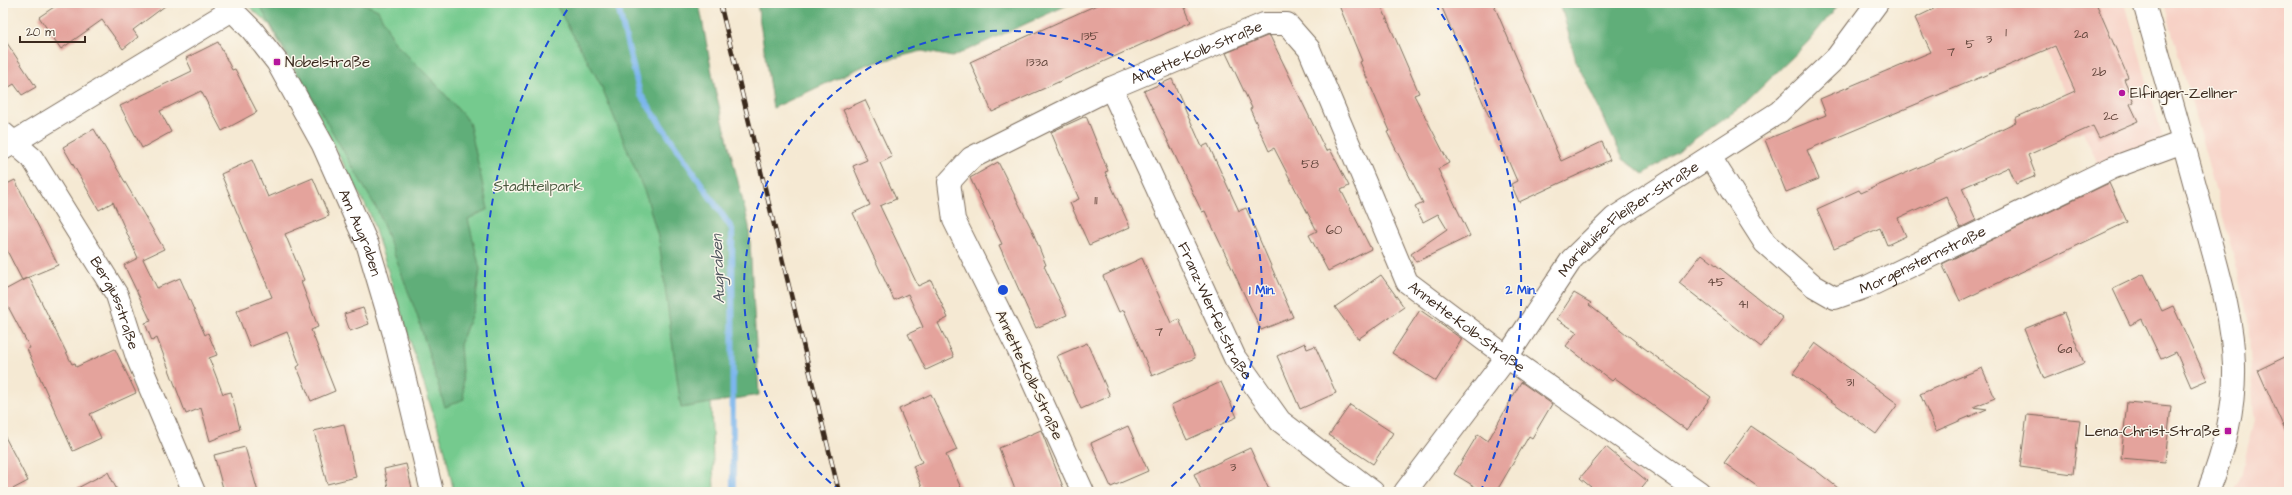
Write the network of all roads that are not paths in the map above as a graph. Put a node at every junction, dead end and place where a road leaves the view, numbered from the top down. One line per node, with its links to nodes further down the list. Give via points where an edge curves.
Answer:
1 (1877, 3): 7 (street, Marieluise-Fleißer-Straße, via 1837,57 1784,107)
2 (2144, 3): 6 (street)
3 (228, 6): 5 (street); 11 (street, Am Augraben, via 252,30 277,62 323,145 368,246 394,334)
4 (1111, 88): 8 (street, Annette-Kolb-Straße, via 1264,24 1287,24 1309,49 1407,282); 12 (street, Annette-Kolb-Straße, via 971,158 949,182 954,220 1020,353); 13 (street, Franz-Werfel-Straße, via 1236,358 1280,421)
5 (6, 142): 10 (street, Bergiusstraße, via 32,158 117,294 138,357)
6 (2183, 142): 7 (street, Morgensternstraße, via 2112,168 1869,286 1835,298 1814,286 1765,243); 15 (street, via 2227,308 2234,365 2228,431)
7 (1710, 157): 8 (street, Marieluise-Fleißer-Straße, via 1614,218 1572,259)
8 (1507, 357): 9 (street, Annette-Kolb-Straße); 14 (street, Marieluise-Fleißer-Straße)
9 (1684, 488)
10 (194, 492)
11 (432, 492)
12 (1083, 492)
13 (1373, 492)
14 (1405, 492)
15 (2208, 492)

